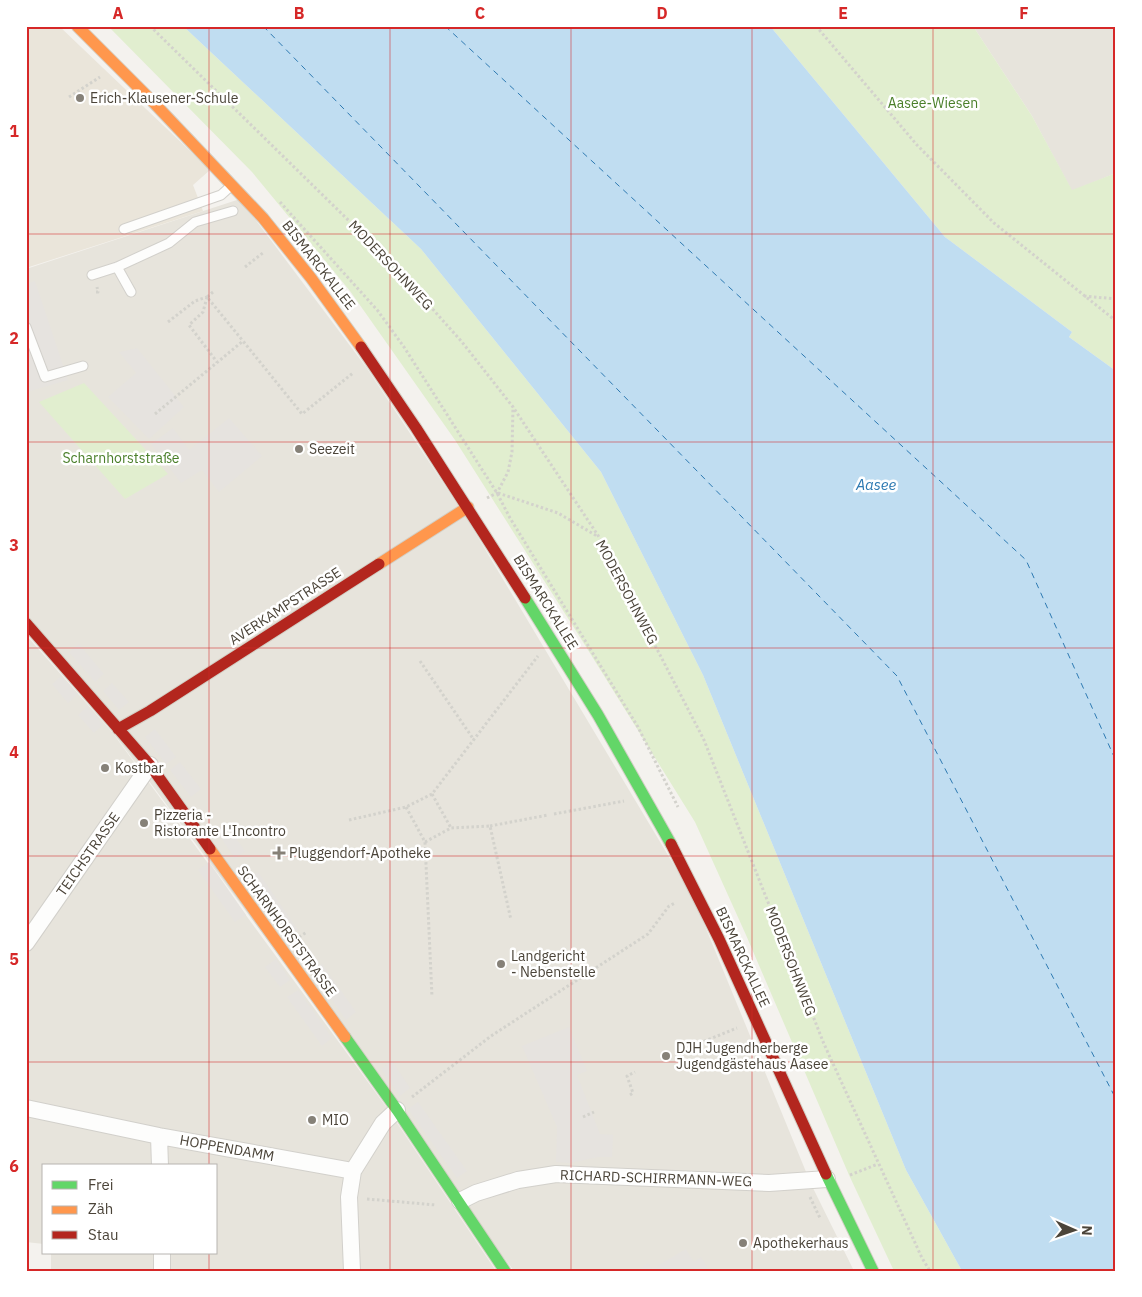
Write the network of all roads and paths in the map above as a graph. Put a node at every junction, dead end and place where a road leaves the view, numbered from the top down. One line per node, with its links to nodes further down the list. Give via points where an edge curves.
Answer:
1 (77, 26): 4 (street, BISMARCKALLEE)
2 (150, 26): 23 (path, MODERSOHNWEG, via 388,258 462,342)
3 (816, 26): 13 (path, via 917,145 994,223)
4 (234, 184): 6 (lane, via 220,195); 26 (street, BISMARCKALLEE, via 338,313)
5 (233, 211): 9 (lane, via 195,222 169,243)
6 (124, 229)
7 (259, 245): 8 (path)
8 (264, 252)
9 (116, 267): 10 (lane); 11 (lane)
10 (92, 275)
11 (131, 292)
12 (213, 292): 14 (path)
13 (1084, 296): 15 (path); 16 (path)
14 (207, 297): 17 (path, via 195,301); 19 (path); 20 (path, via 203,312 189,325)
15 (1116, 299)
16 (1116, 321)
17 (168, 322)
18 (26, 327): 21 (lane, via 45,377)
19 (243, 341): 20 (path); 22 (path, via 302,414 354,372)
20 (217, 362): 24 (path)
21 (82, 366)
22 (360, 380)
23 (513, 407): 25 (path, via 512,452 508,472); 27 (path, MODERSOHNWEG)
24 (155, 414)
25 (497, 493): 26 (path); 27 (path, via 558,513)
26 (468, 507): 31 (street, AVERKAMPSTRASSE); 47 (street, BISMARCKALLEE, via 560,650 644,794 697,894)
27 (599, 537): 57 (path, MODERSOHNWEG, via 704,740 824,1044)
28 (26, 623): 31 (street, SCHARNHORSTSTRASSE)
29 (534, 648): 32 (path, via 539,656)
30 (420, 661): 32 (path)
31 (118, 729): 33 (street, SCHARNHORSTSTRASSE)
32 (474, 740): 35 (path)
33 (150, 765): 45 (street, TEICHSTRASSE); 52 (street, SCHARNHORSTSTRASSE)
34 (619, 793): 37 (path, via 624,801)
35 (432, 794): 36 (path); 41 (path)
36 (406, 807): 39 (path); 42 (path)
37 (554, 814)
38 (548, 815): 40 (path)
39 (349, 820)
40 (490, 826): 41 (path); 44 (path)
41 (450, 828): 42 (path)
42 (425, 842): 46 (path)
43 (671, 894): 52 (path, via 676,903 669,906 648,934 491,1036)
44 (511, 920)
45 (26, 943)
46 (432, 997)
47 (756, 1020): 48 (path); 60 (street, BISMARCKALLEE)
48 (690, 1047)
49 (635, 1072): 50 (path, via 627,1076 633,1093)
50 (630, 1095)
51 (26, 1108): 55 (street, HOPPENDAMM)
52 (397, 1110): 58 (street, via 382,1123); 63 (street, SCHARNHORSTSTRASSE)
53 (594, 1112): 54 (path)
54 (583, 1117)
55 (160, 1136): 56 (street); 58 (street, HOPPENDAMM)
56 (160, 1164)
57 (878, 1164): 59 (path); 71 (path, MODERSOHNWEG)
58 (353, 1172): 62 (street)
59 (849, 1175)
60 (827, 1179): 61 (street, RICHARD-SCHIRRMANN-WEG); 70 (street, BISMARCKALLEE)
61 (803, 1182): 63 (street, RICHARD-SCHIRRMANN-WEG, via 556,1174 518,1180); 65 (path)
62 (349, 1197): 64 (path); 68 (street)
63 (460, 1201): 69 (street, SCHARNHORSTSTRASSE)
64 (444, 1205)
65 (825, 1226)
66 (162, 1254): 67 (street)
67 (162, 1271)
68 (352, 1271)
69 (505, 1271)
70 (873, 1271)
71 (930, 1271)

